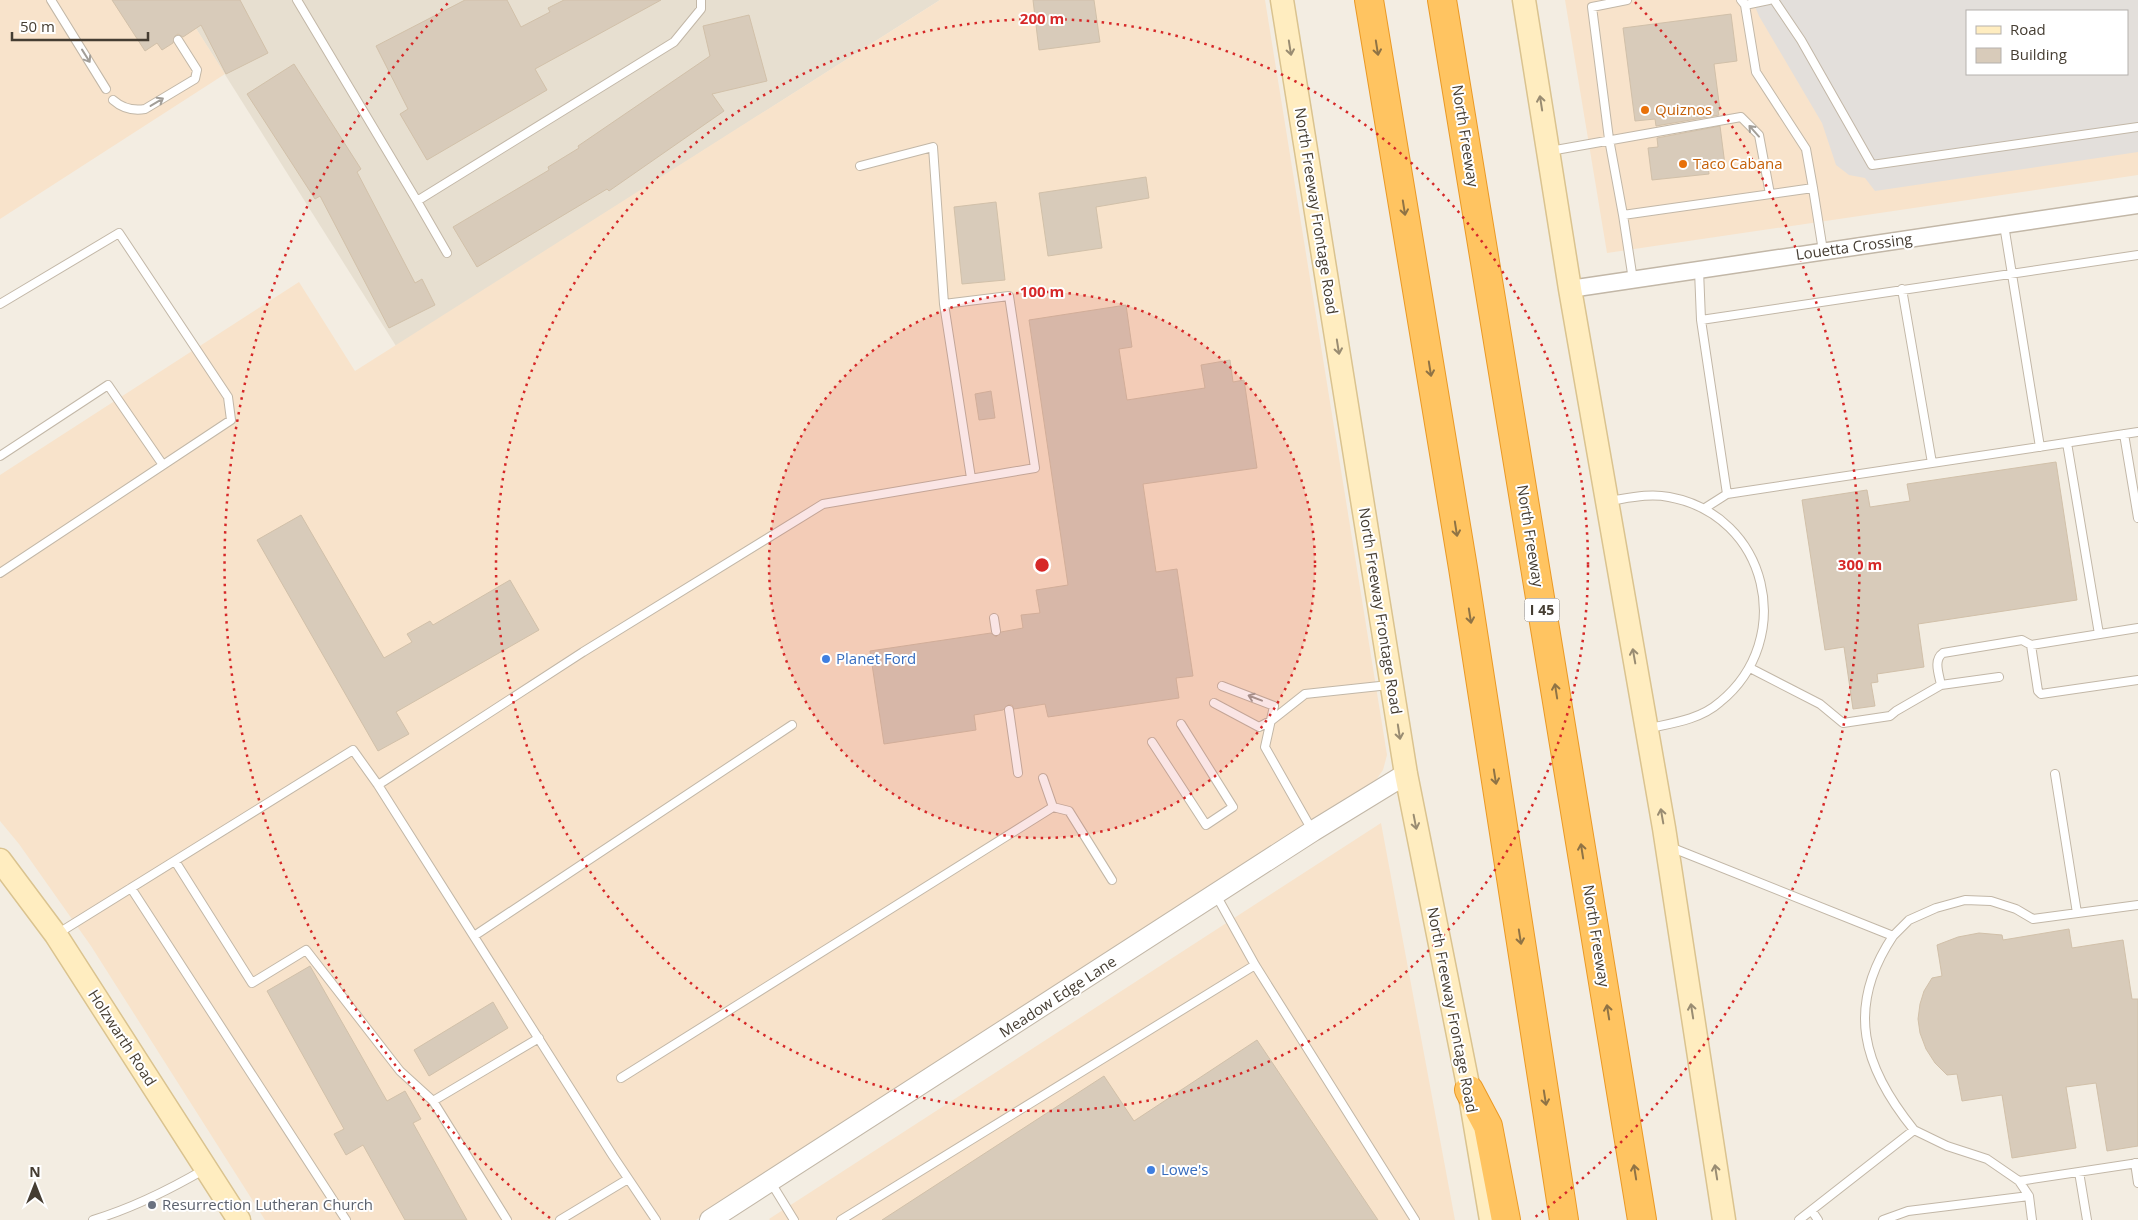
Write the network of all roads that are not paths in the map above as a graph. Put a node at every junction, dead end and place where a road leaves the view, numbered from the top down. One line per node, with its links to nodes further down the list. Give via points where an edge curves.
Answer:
1 (50, 0): 13 (lane, one-way to 13)
2 (297, 0): 21 (lane)
3 (701, 0): 21 (lane, via 701,9 674,42)
4 (1282, 0): 57 (main road, North Freeway Frontage Road, one-way to 57)
5 (1369, 0): 112 (highway, one-way to 112, via 1463,568)
6 (1442, 0): 113 (highway, North Freeway / I 45, one-way to 6)
7 (1524, 0): 17 (main road, one-way to 7)
8 (1627, 0): 16 (lane, via 1592,7)
9 (1768, 0): 11 (lane)
10 (1774, 0): 15 (lane, via 1801,40 1872,165)
11 (1743, 3): 19 (lane, via 1756,72 1806,149)
12 (178, 40): 14 (lane, one-way to 12, via 136,111 145,109 195,79 197,70)
13 (106, 89)
14 (113, 100)
15 (2138, 127)
16 (1609, 139): 17 (lane); 20 (lane, one-way to 16, via 1759,135 1741,117); 23 (lane)
17 (1548, 151): 31 (main road)
18 (860, 166): 34 (lane, via 933,147)
19 (1813, 188): 20 (lane); 25 (lane)
20 (1770, 194): 23 (lane)
21 (417, 201): 26 (lane)
22 (2138, 205): 24 (street, Louetta Crossing)
23 (1623, 215): 30 (lane)
24 (2004, 225): 25 (street, Louetta Crossing); 29 (lane)
25 (1823, 251): 28 (street, Louetta Crossing)
26 (447, 252)
27 (2138, 255): 29 (lane)
28 (1699, 270): 30 (street, Louetta Crossing); 35 (lane)
29 (2012, 273): 32 (lane); 39 (lane)
30 (1632, 280): 31 (street, Louetta Crossing)
31 (1570, 289): 45 (main road)
32 (1902, 289): 35 (lane); 41 (lane)
33 (0, 304): 42 (lane, via 119,234 228,397 231,420)
34 (944, 304): 43 (lane); 43 (lane, via 1009,296 1011,306 1035,468)
35 (1701, 320): 44 (lane)
36 (2138, 432): 37 (lane)
37 (2124, 434): 38 (lane); 47 (lane)
38 (2067, 443): 39 (lane); 52 (lane)
39 (2040, 447): 41 (lane)
40 (0, 456): 42 (lane, via 108,385)
41 (1932, 463): 44 (lane)
42 (163, 465): 48 (lane)
43 (971, 478): 71 (lane, via 823,504 583,652)
44 (1728, 494): 46 (lane)
45 (1607, 501): 46 (lane, via 1650,495); 65 (main road, one-way to 45)
46 (1705, 508): 54 (lane, via 1721,518 1756,566 1765,618 1762,637)
47 (2138, 518)
48 (0, 573)
49 (994, 618): 51 (lane)
50 (2138, 628): 52 (lane)
51 (996, 631)
52 (2099, 634): 53 (lane)
53 (2031, 645): 56 (lane, via 2041,694); 58 (lane, via 2022,640 1943,653 1937,662)
54 (1750, 668): 58 (lane, via 1820,704 1844,723 1890,716); 65 (lane, via 1720,702 1701,714)
55 (1999, 677): 58 (lane)
56 (2138, 680)
57 (1391, 685): 62 (lane, via 1305,694); 68 (main road, North Freeway Frontage Road, one-way to 68)
58 (1940, 685)
59 (1222, 686): 62 (lane, one-way to 59, via 1274,706)
60 (1214, 703): 62 (lane, via 1259,727)
61 (1009, 710): 67 (lane)
62 (1272, 720): 73 (lane, via 1264,747)
63 (1181, 724): 66 (lane, via 1233,807 1206,825)
64 (792, 725): 83 (lane)
65 (1646, 728): 74 (main road, one-way to 65)
66 (1152, 742)
67 (1018, 773)
68 (1406, 774): 73 (street, Meadow Edge Lane); 88 (main road, North Freeway Frontage Road, one-way to 88)
69 (2055, 774): 81 (lane)
70 (1043, 778): 72 (lane)
71 (378, 785): 76 (lane, via 353,750); 83 (lane)
72 (1053, 807): 77 (lane, via 1069,811); 87 (lane)
73 (1313, 831): 79 (street, Meadow Edge Lane)
74 (1666, 845): 84 (lane); 114 (main road, one-way to 74)
75 (0, 860): 82 (main road, Holzwarth Road)
76 (175, 861): 78 (lane); 89 (lane, via 252,983 306,950 400,1071)
77 (1112, 880)
78 (131, 888): 82 (lane); 102 (lane)
79 (1216, 895): 85 (lane); 96 (street, Meadow Edge Lane)
80 (2138, 905): 81 (lane)
81 (2077, 913): 84 (lane, via 2033,919 2016,909 1990,901 1965,900 1909,920)
82 (56, 935): 92 (main road, Holzwarth Road)
83 (474, 936): 86 (lane)
84 (1894, 936): 90 (lane, via 1881,955 1868,986 1864,1012 1866,1035 1872,1064 1894,1105)
85 (1255, 965): 108 (lane); 109 (lane)
86 (538, 1038): 89 (lane); 94 (lane)
87 (621, 1078)
88 (1469, 1090): 110 (main road, North Freeway Frontage Road); 111 (highway, via 1488,1126)
89 (433, 1101): 103 (lane)
90 (1914, 1130): 95 (lane, via 1947,1146 1987,1159); 99 (lane)
91 (2136, 1163): 93 (lane); 97 (lane)
92 (207, 1168): 100 (lane, via 133,1207); 101 (main road, Holzwarth Road)
93 (2079, 1172): 95 (lane); 119 (lane)
94 (628, 1179): 104 (lane); 105 (lane)
95 (2019, 1181): 98 (lane)
96 (770, 1182): 106 (street, Meadow Edge Lane); 107 (lane)
97 (2138, 1183)
98 (2029, 1196): 117 (lane, via 1908,1211); 118 (lane)
99 (1812, 1210): 115 (lane); 116 (lane)
100 (93, 1220)
101 (239, 1220)
102 (346, 1220)
103 (507, 1220)
104 (560, 1220)
105 (656, 1220)
106 (710, 1220)
107 (794, 1220)
108 (841, 1220)
109 (1415, 1220)
110 (1491, 1220)
111 (1506, 1220)
112 (1564, 1220)
113 (1642, 1220)
114 (1724, 1220)
115 (1800, 1220)
116 (1818, 1220)
117 (1883, 1220)
118 (2032, 1220)
119 (2087, 1220)

